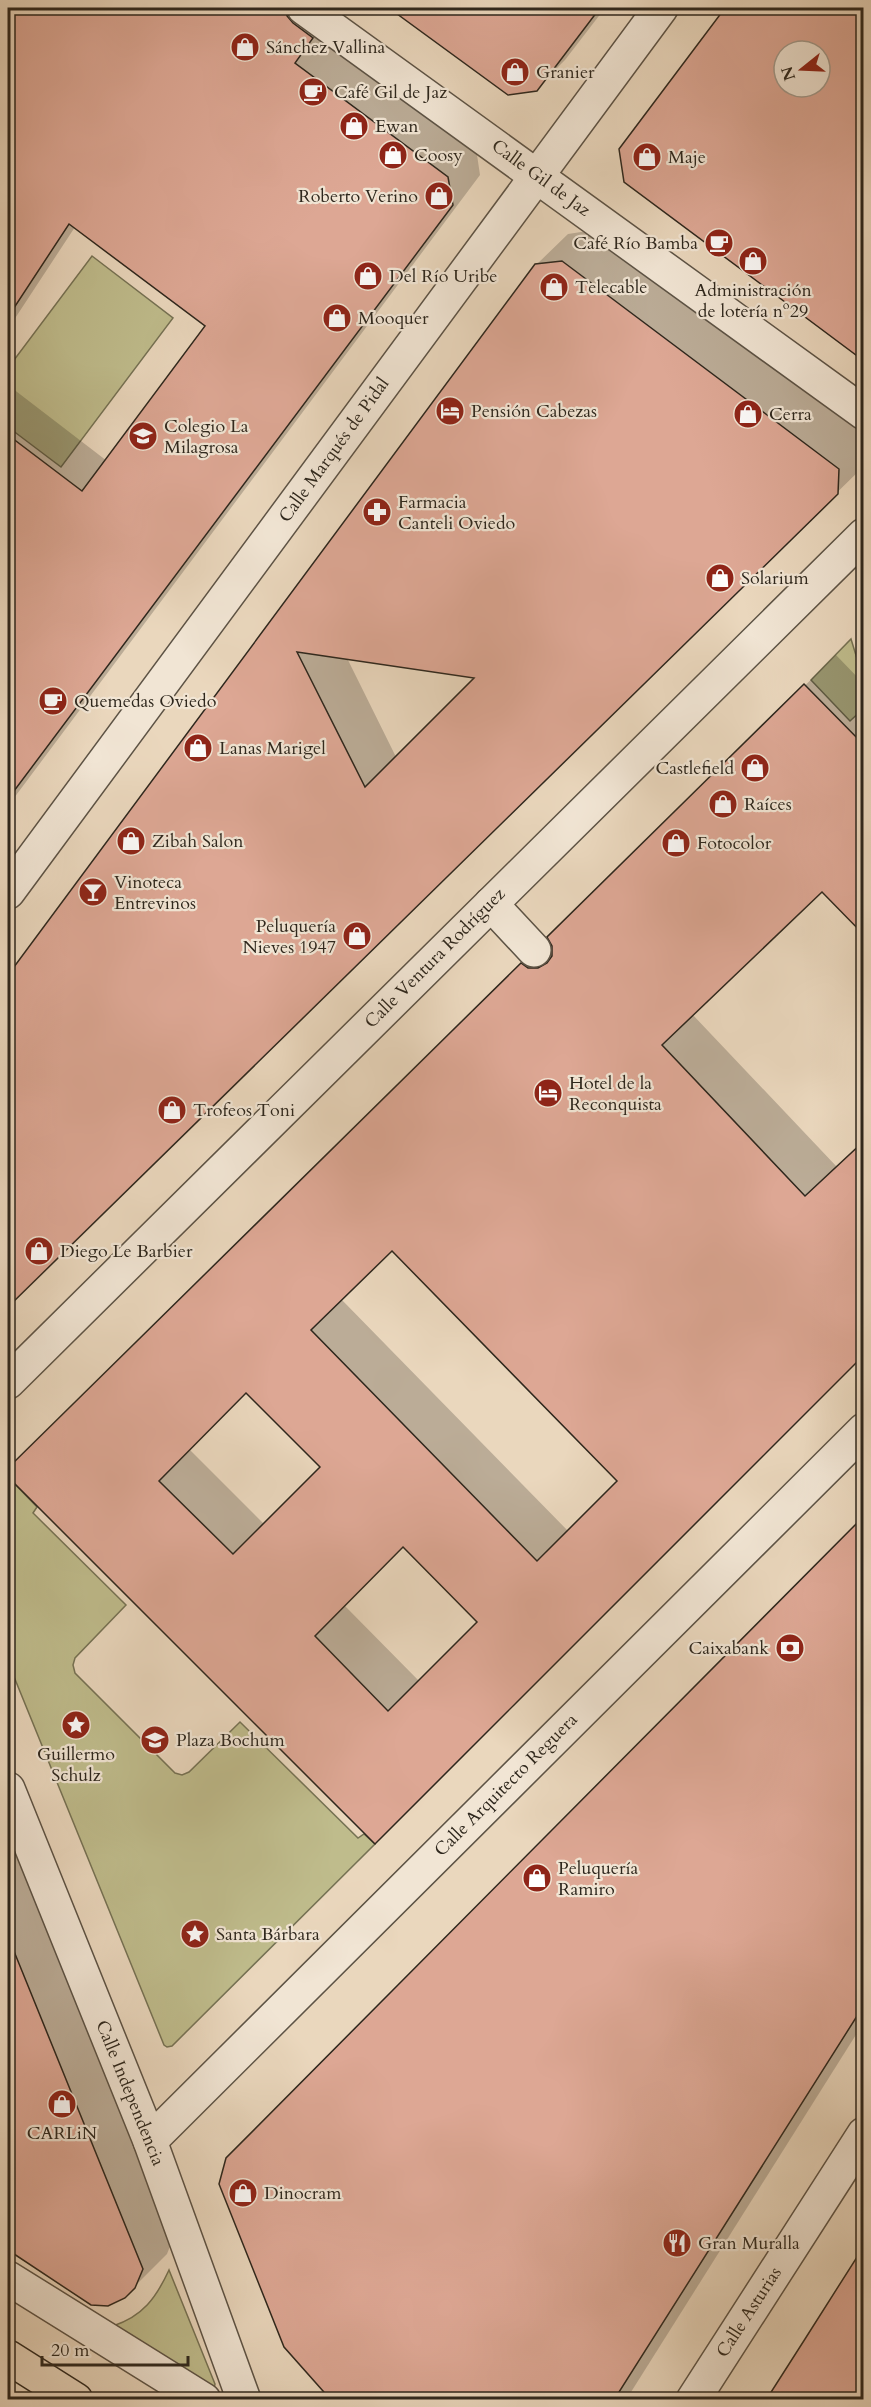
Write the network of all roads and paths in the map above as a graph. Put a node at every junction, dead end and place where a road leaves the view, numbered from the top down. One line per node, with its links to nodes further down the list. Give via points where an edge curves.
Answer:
1 (304, 8): 3 (street, Calle Gil de Jaz)
2 (661, 8): 3 (street, Calle Marqués de Pidal)
3 (537, 175): 4 (street, Calle Gil de Jaz); 6 (street, Calle Marqués de Pidal)
4 (864, 413)
5 (864, 535): 7 (street, Calle Ventura Rodríguez)
6 (8, 892)
7 (491, 904): 8 (street); 9 (street, Calle Ventura Rodríguez)
8 (534, 950)
9 (8, 1382)
10 (864, 1430): 13 (street, Calle Arquitecto Reguera)
11 (8, 1789): 13 (street, Calle Independencia)
12 (864, 2134): 19 (street, Calle Asturias)
13 (150, 2140): 18 (street, Calle Independencia)
14 (8, 2278): 17 (street)
15 (8, 2357): 16 (highway)
16 (76, 2400)
17 (204, 2400)
18 (244, 2400)
19 (693, 2400)

